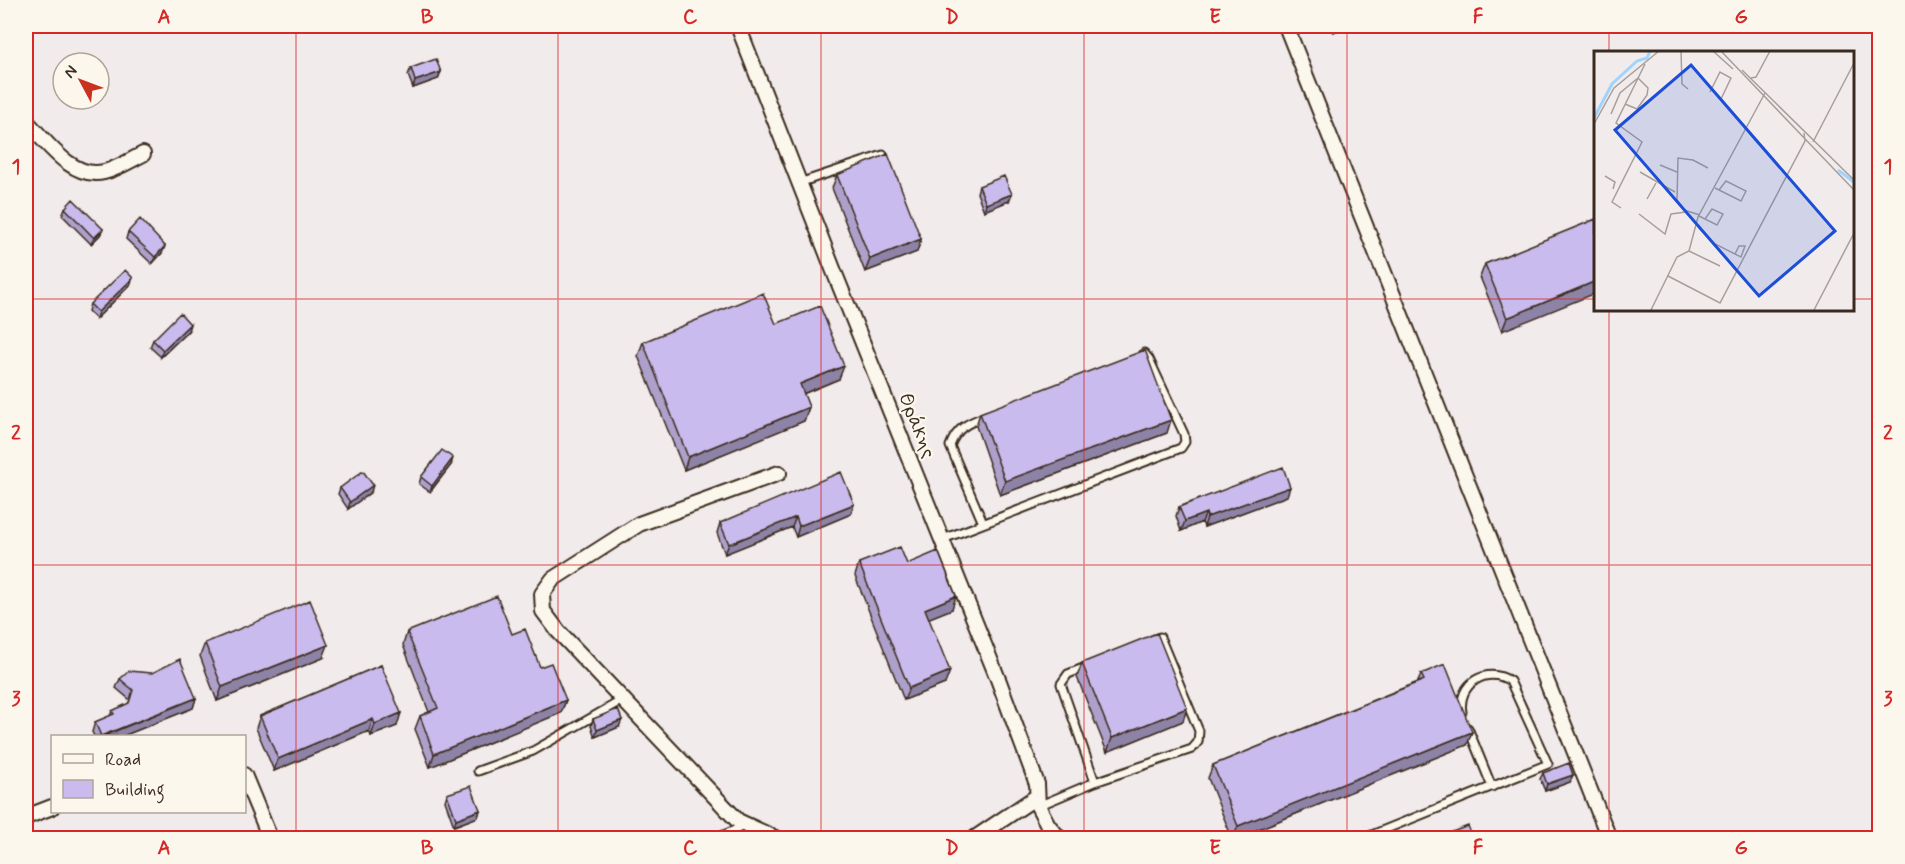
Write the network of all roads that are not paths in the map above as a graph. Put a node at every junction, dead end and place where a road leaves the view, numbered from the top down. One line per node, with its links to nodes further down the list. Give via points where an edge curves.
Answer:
1 (738, 26): 6 (street, Θράκης)
2 (1286, 26): 29 (street)
3 (26, 121): 4 (street, via 84,173 104,172)
4 (143, 154)
5 (883, 155): 6 (lane)
6 (799, 183): 11 (street, Θράκης)
7 (1137, 353): 10 (lane, via 1149,359 1184,434 1181,448)
8 (994, 412): 10 (lane, via 961,426 950,446)
9 (778, 473): 14 (street, via 639,524 553,579 542,594 543,611 558,631)
10 (983, 523): 11 (lane)
11 (943, 539): 19 (street, Θράκης, via 1037,784)
12 (1140, 645): 17 (lane, via 1160,637 1200,738 1192,749)
13 (1099, 661): 17 (lane, via 1068,674 1061,684)
14 (624, 699): 15 (lane, via 533,750); 22 (street)
15 (478, 771)
16 (246, 780): 23 (street)
17 (1095, 782): 19 (lane)
18 (1492, 787): 18 (lane, via 1548,764 1510,681 1494,674 1475,680 1463,696 1461,709); 28 (lane)
19 (1037, 801): 26 (street); 27 (street, Θράκης)
20 (51, 807): 21 (street)
21 (26, 817)
22 (746, 825): 24 (lane); 25 (street)
23 (270, 838)
24 (717, 838)
25 (775, 838)
26 (975, 838)
27 (1059, 838)
28 (1364, 838)
29 (1609, 838)

